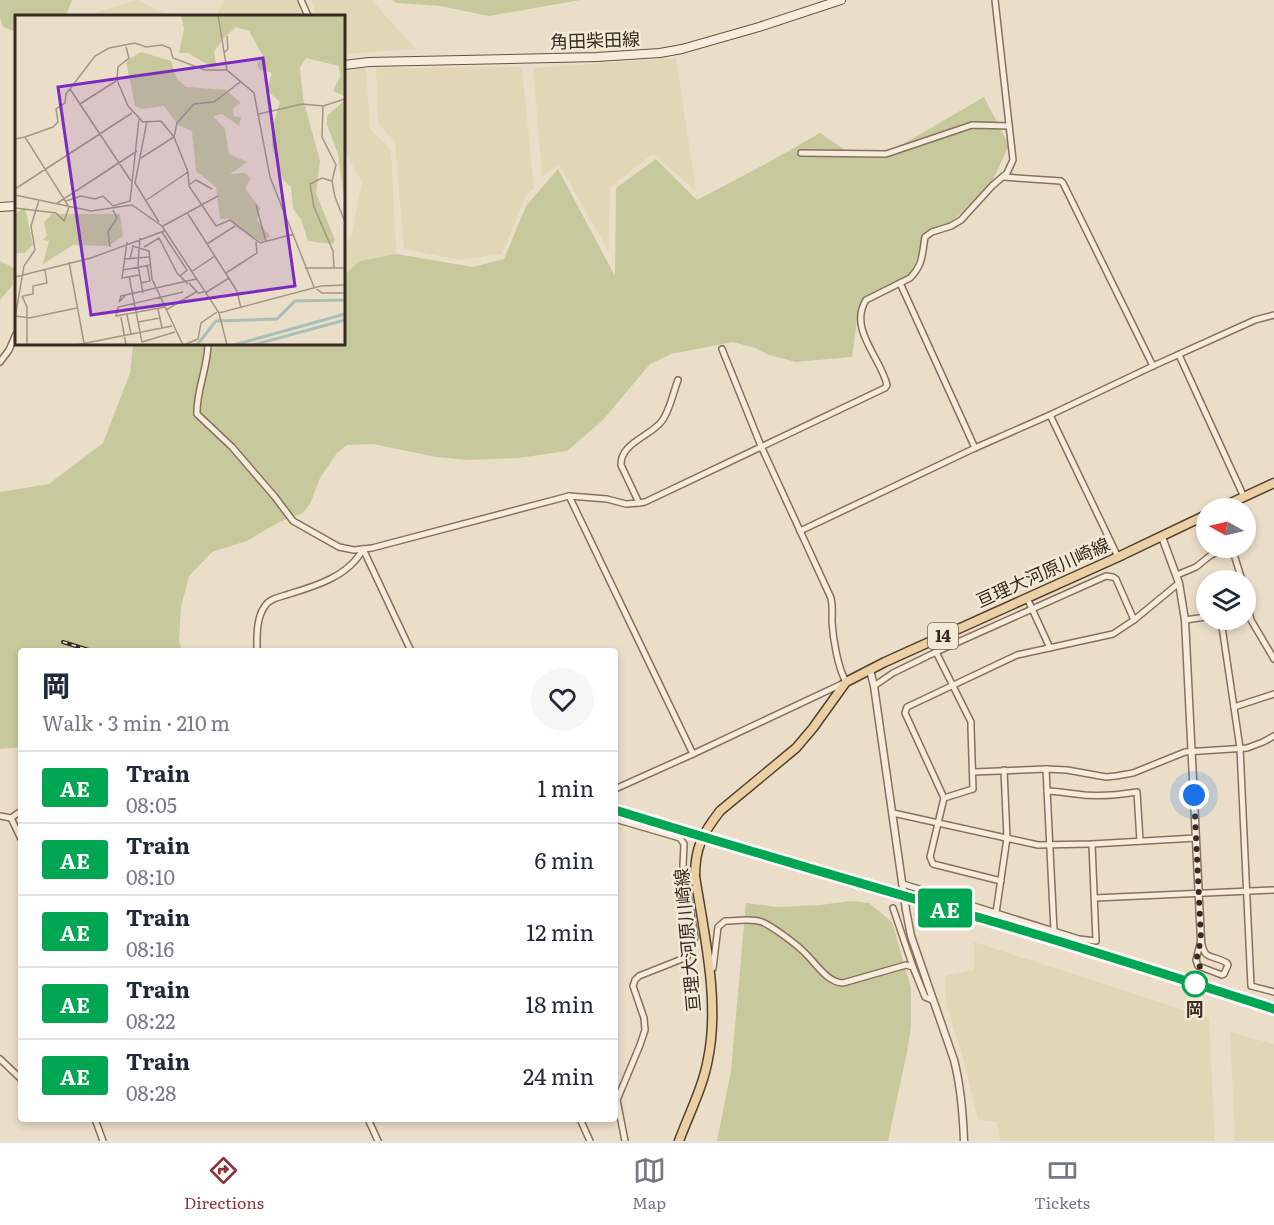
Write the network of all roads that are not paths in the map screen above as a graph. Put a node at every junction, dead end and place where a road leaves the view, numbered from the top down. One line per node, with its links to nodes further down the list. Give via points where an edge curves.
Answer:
1 (301, 0): 4 (street)
2 (841, 0): 5 (main road, 角田柴田線, via 660,53)
3 (995, 0): 6 (street)
4 (308, 15)
5 (345, 65)
6 (1009, 126): 7 (street, via 972,126 886,154); 8 (street, via 1013,160)
7 (801, 153)
8 (1001, 177): 11 (street, via 961,220 925,237 920,266); 18 (street, via 1064,183)
9 (15, 206): 10 (main road)
10 (0, 207)
11 (900, 284): 21 (street, via 866,300 862,306 867,343 887,385); 22 (street)
12 (1274, 315): 16 (street)
13 (15, 336): 17 (street)
14 (208, 345): 31 (street, via 197,408 200,417 232,447 293,521 339,547)
15 (722, 350): 21 (street)
16 (1179, 355): 18 (street); 25 (street)
17 (0, 362)
18 (1153, 366): 20 (street)
19 (678, 380): 27 (street, via 662,422 622,453 621,465)
20 (1050, 415): 22 (street); 32 (street)
21 (761, 446): 27 (street); 29 (street)
22 (975, 448): 29 (street)
23 (1274, 483): 26 (main road)
24 (570, 495): 27 (street); 31 (street); 56 (street)
25 (1237, 498)
26 (1246, 498)
27 (639, 503)
28 (1196, 520): 30 (main road, 亘理大河原川崎線 / 14)
29 (800, 531): 49 (street, via 831,598 833,632)
30 (1162, 537): 32 (main road, 亘理大河原川崎線 / 14); 34 (street)
31 (363, 549): 43 (street, via 335,577 266,604 258,624); 44 (street)
32 (1118, 557): 36 (main road, 亘理大河原川崎線 / 14)
33 (1207, 558): 34 (street)
34 (1177, 575): 35 (street)
35 (1179, 583): 39 (street); 40 (street)
36 (1027, 598): 37 (street); 48 (main road, 亘理大河原川崎線 / 14)
37 (1031, 608): 39 (street, via 1110,575 1116,579); 45 (street); 46 (street)
38 (1196, 618): 40 (street)
39 (1134, 620): 45 (street, via 1113,634)
40 (1185, 620): 55 (street)
41 (1256, 628): 47 (street)
42 (1222, 630): 52 (street)
43 (256, 648)
44 (410, 648)
45 (1050, 648): 50 (street, via 1017,655)
46 (936, 652): 48 (street, via 893,673); 50 (street)
47 (1274, 659)
48 (872, 677): 49 (main road, 亘理大河原川崎線 / 14); 64 (street)
49 (846, 682): 56 (street); 86 (main road, 亘理大河原川崎線 / 14, bridge, via 796,748 720,811 707,828 695,863 695,876)
50 (953, 686): 59 (street, via 970,722); 62 (street, via 907,707 905,713)
51 (1274, 694): 52 (street)
52 (1234, 707): 54 (street)
53 (1274, 736): 54 (street)
54 (1240, 748): 55 (street); 78 (street)
55 (1191, 751): 57 (street, via 1116,776); 71 (street)
56 (693, 754): 60 (street)
57 (1046, 769): 58 (street); 61 (street)
58 (1004, 770): 59 (street); 70 (street)
59 (973, 772): 62 (street, via 973,789)
60 (618, 788)
61 (1047, 791): 72 (street, via 1077,795 1137,792); 74 (street)
62 (944, 798): 68 (street)
63 (18, 813): 66 (street)
64 (893, 813): 68 (street); 76 (street)
65 (0, 816): 66 (street)
66 (11, 818): 69 (street)
67 (618, 820): 91 (street, via 680,838 684,844 683,866 695,937 687,957 635,980 633,986 645,1030)
68 (939, 823): 70 (street); 75 (street, via 930,858 933,864)
69 (18, 833)
70 (1007, 838): 74 (street); 75 (street)
71 (1196, 838): 72 (street); 79 (street)
72 (1140, 841): 73 (street)
73 (1092, 844): 74 (street); 80 (street)
74 (1050, 845): 83 (street)
75 (1001, 881): 82 (street)
76 (903, 886): 82 (street); 88 (street, bridge, via 911,936)
77 (1274, 890): 78 (street)
78 (1247, 891): 79 (street); 87 (street, via 1251,986)
79 (1199, 894): 80 (street); 84 (street)
80 (1095, 898): 83 (street, via 1096,941)
81 (893, 908): 85 (street)
82 (996, 913): 83 (street)
83 (1054, 931)
84 (1201, 940): 84 (street, via 1205,954 1227,963 1224,974 1198,966)
85 (913, 967): 86 (street, via 906,965 836,982 804,951 762,922 725,921 718,927); 88 (street, via 925,997)
86 (711, 985): 100 (main road, 亘理大河原川崎線 / 14, via 709,1058)
87 (1274, 993)
88 (932, 1000): 101 (street, via 958,1077)
89 (0, 1059): 90 (street)
90 (18, 1076)
91 (618, 1098)
92 (618, 1105): 99 (street)
93 (96, 1122): 96 (street)
94 (369, 1122): 97 (street)
95 (581, 1122): 98 (street)
96 (104, 1141)
97 (378, 1141)
98 (590, 1141)
99 (625, 1141)
100 (679, 1141)
101 (964, 1141)

